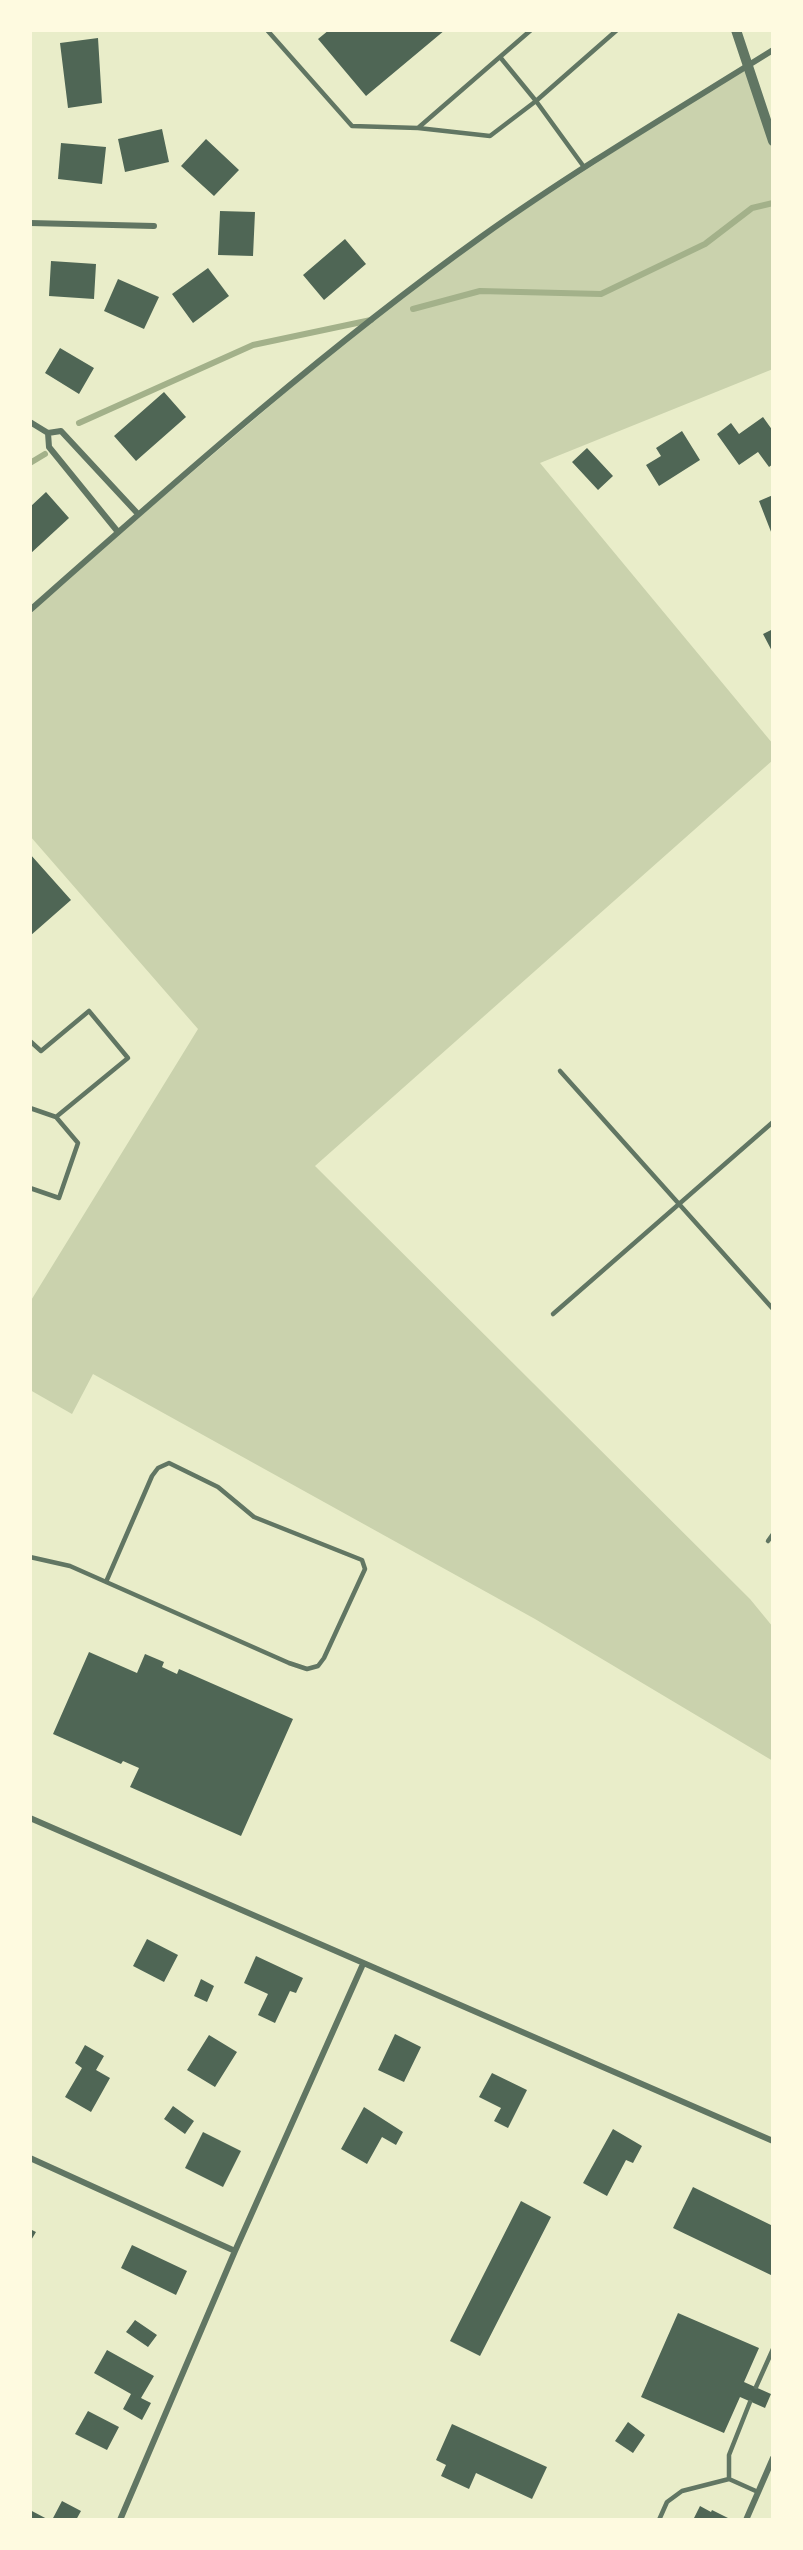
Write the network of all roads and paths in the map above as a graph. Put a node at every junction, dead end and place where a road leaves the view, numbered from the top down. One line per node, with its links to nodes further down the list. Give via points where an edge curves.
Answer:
1 (267, 30): 9 (lane, via 352,126)
2 (531, 30): 6 (lane)
3 (617, 30): 8 (lane)
4 (736, 30): 7 (street)
5 (773, 50): 7 (street)
6 (501, 57): 8 (lane); 9 (lane)
7 (747, 66): 10 (street); 11 (street)
8 (536, 100): 9 (lane, via 490,136); 11 (lane)
9 (418, 129)
10 (773, 141)
11 (584, 167): 16 (street, via 379,313)
12 (30, 224): 13 (street)
13 (154, 226)
14 (30, 422): 15 (street)
15 (48, 433): 16 (street, via 61,431); 17 (street, via 49,447)
16 (138, 514): 17 (street)
17 (118, 532): 18 (street)
18 (30, 610)
19 (30, 1041): 22 (lane, via 41,1051 89,1011 128,1058)
20 (560, 1071): 25 (lane)
21 (30, 1108): 22 (lane)
22 (56, 1117): 24 (lane, via 78,1143 59,1198)
23 (773, 1122): 25 (lane)
24 (30, 1188)
25 (678, 1203): 26 (lane); 27 (lane)
26 (773, 1309)
27 (553, 1314)
28 (773, 1534): 29 (lane)
29 (768, 1541)
30 (30, 1557): 31 (lane, via 70,1566)
31 (106, 1582): 31 (lane, via 152,1476 170,1463 219,1487 254,1517 334,1547 365,1564 364,1574 318,1666 307,1669)
32 (30, 1818): 33 (street)
33 (363, 1964): 34 (street); 36 (street)
34 (773, 2141)
35 (30, 2158): 36 (street)
36 (235, 2251): 43 (street)
37 (773, 2349): 38 (lane)
38 (756, 2387)
39 (750, 2402): 41 (lane, via 729,2455)
40 (773, 2458): 42 (street)
41 (729, 2479): 42 (lane); 44 (lane, via 682,2491 667,2502)
42 (758, 2492): 45 (street)
43 (120, 2520)
44 (659, 2520)
45 (746, 2520)

